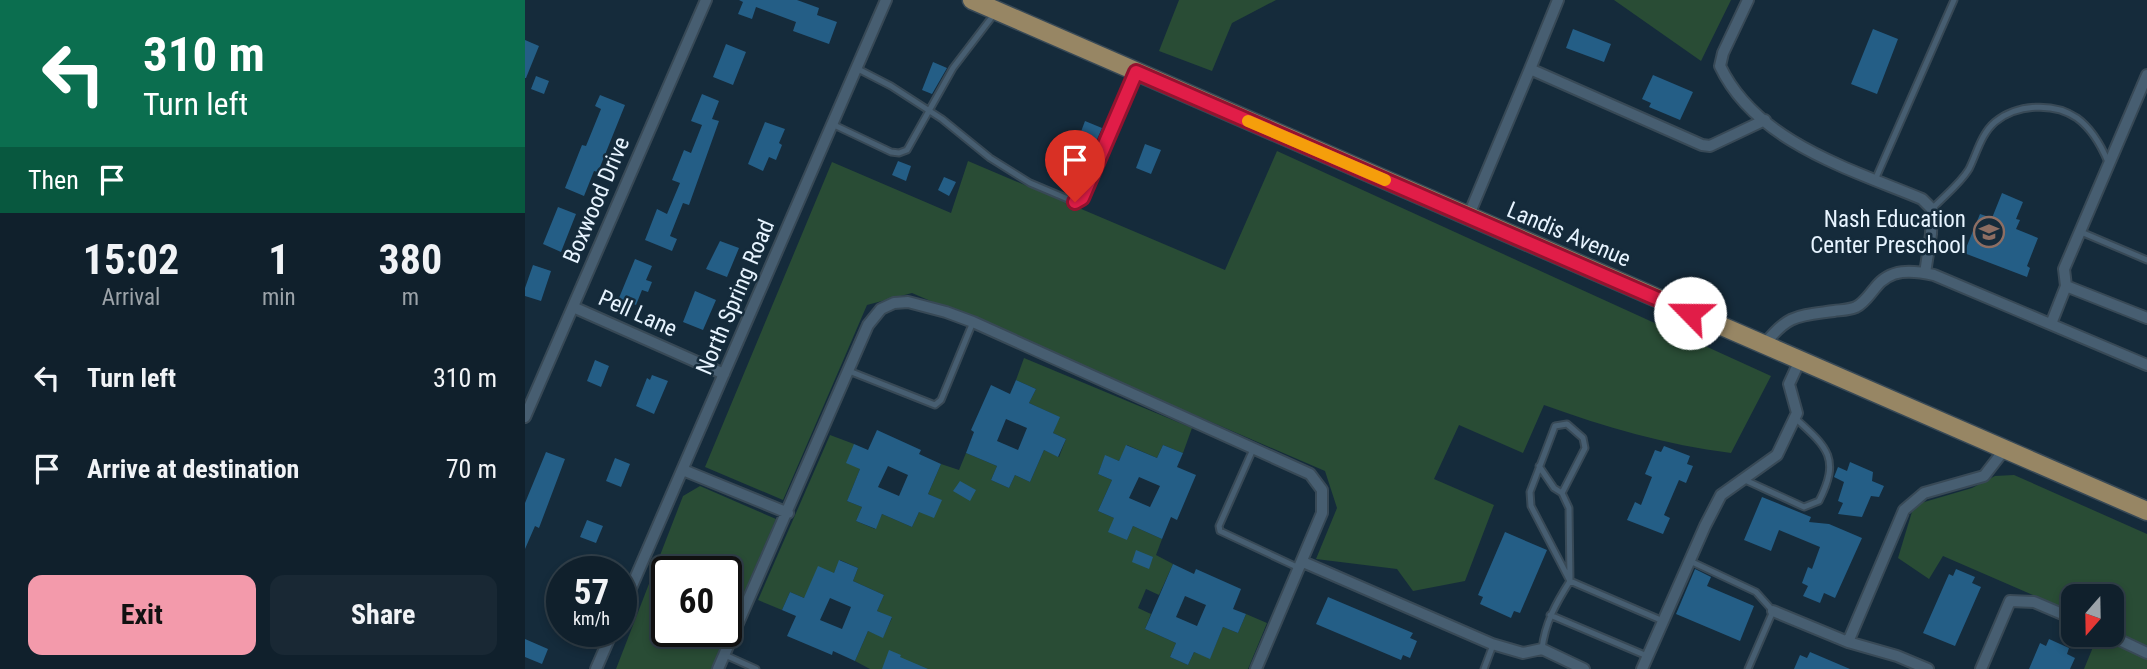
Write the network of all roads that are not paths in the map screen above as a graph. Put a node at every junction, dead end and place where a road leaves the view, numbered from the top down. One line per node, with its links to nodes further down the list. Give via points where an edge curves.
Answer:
1 (706, 0): 23 (street, Boxwood Drive)
2 (886, 0): 8 (street, North Spring Road)
3 (972, 0): 7 (main road, Landis Avenue)
4 (1558, 0): 9 (street)
5 (1748, 0): 13 (street, via 1720,66 1727,82)
6 (1954, 0): 16 (lane)
7 (997, 11): 10 (main road, Landis Avenue); 12 (lane, via 953,68)
8 (856, 68): 12 (lane); 14 (street, North Spring Road)
9 (1530, 69): 13 (street, via 1702,145 1710,146); 18 (street)
10 (1136, 72): 12 (lane, via 1082,198 1075,202 1030,183 990,158); 18 (main road, Landis Avenue)
11 (2147, 75): 15 (street)
12 (930, 111): 14 (lane, via 907,150 899,153)
13 (1765, 120): 16 (street, via 1809,152)
14 (832, 124): 31 (street, North Spring Road)
15 (2109, 165): 17 (lane, via 2101,145 2078,119 2052,108 2021,109 1996,122 1984,135 1968,171); 19 (street)
16 (1875, 180): 17 (street, via 1922,199)
17 (1932, 209): 21 (street)
18 (1468, 217): 27 (main road, Landis Avenue)
19 (2081, 232): 20 (lane); 22 (street, via 2064,269)
20 (2147, 260)
21 (1925, 273): 26 (street); 27 (street, via 1910,269 1890,275 1861,305 1789,320)
22 (2066, 286): 24 (street); 26 (street)
23 (573, 307): 31 (street, Pell Lane); 32 (street, Boxwood Drive)
24 (2147, 318)
25 (973, 322): 30 (street, via 922,305 894,303 881,309 868,325); 30 (lane, via 935,405); 34 (street)
26 (2051, 324): 29 (street)
27 (1763, 345): 28 (main road, Landis Avenue)
28 (1800, 360): 33 (street, via 1789,384); 35 (main road, Landis Avenue)
29 (2147, 365)
30 (849, 371): 41 (street)
31 (725, 374): 37 (street, North Spring Road)
32 (525, 417)
33 (1795, 418): 38 (street, via 1777,454); 38 (lane, via 1828,451 1831,467 1819,501 1804,507)
34 (1254, 447): 43 (street, via 1310,474 1322,490 1322,513); 43 (lane, via 1220,531)
35 (2005, 449): 40 (main road, Landis Avenue); 50 (street, via 1984,476 1924,493 1904,510)
36 (1539, 466): 39 (lane); 39 (lane, via 1555,426 1567,424 1583,438 1585,448); 45 (lane, via 1530,492 1531,506)
37 (683, 470): 41 (street); 44 (street, North Spring Road)
38 (1745, 480): 42 (street, via 1721,495)
39 (1562, 493): 45 (lane, via 1569,508)
40 (2147, 511)
41 (788, 513): 56 (street)
42 (1690, 560): 46 (lane, via 1756,592); 49 (street)
43 (1301, 565): 52 (street); 62 (street)
44 (637, 575)
45 (1570, 582): 48 (lane); 49 (lane)
46 (1773, 611): 50 (street); 66 (lane)
47 (2061, 614): 68 (street, via 2034,602 2010,601)
48 (1551, 615): 54 (lane); 57 (lane)
49 (1663, 621): 57 (street)
50 (1847, 642): 67 (street)
51 (2125, 643): 55 (street)
52 (1493, 645): 54 (street, via 1523,653); 63 (lane)
53 (606, 647): 59 (street)
54 (1542, 649): 64 (street)
55 (2147, 653)
56 (725, 655): 58 (lane); 60 (street)
57 (1647, 656): 65 (street)
58 (741, 666): 61 (lane)
59 (596, 669)
60 (718, 669)
61 (757, 669)
62 (1256, 669)
63 (1484, 669)
64 (1584, 669)
65 (1641, 669)
66 (1748, 669)
67 (1928, 669)
68 (1981, 669)

